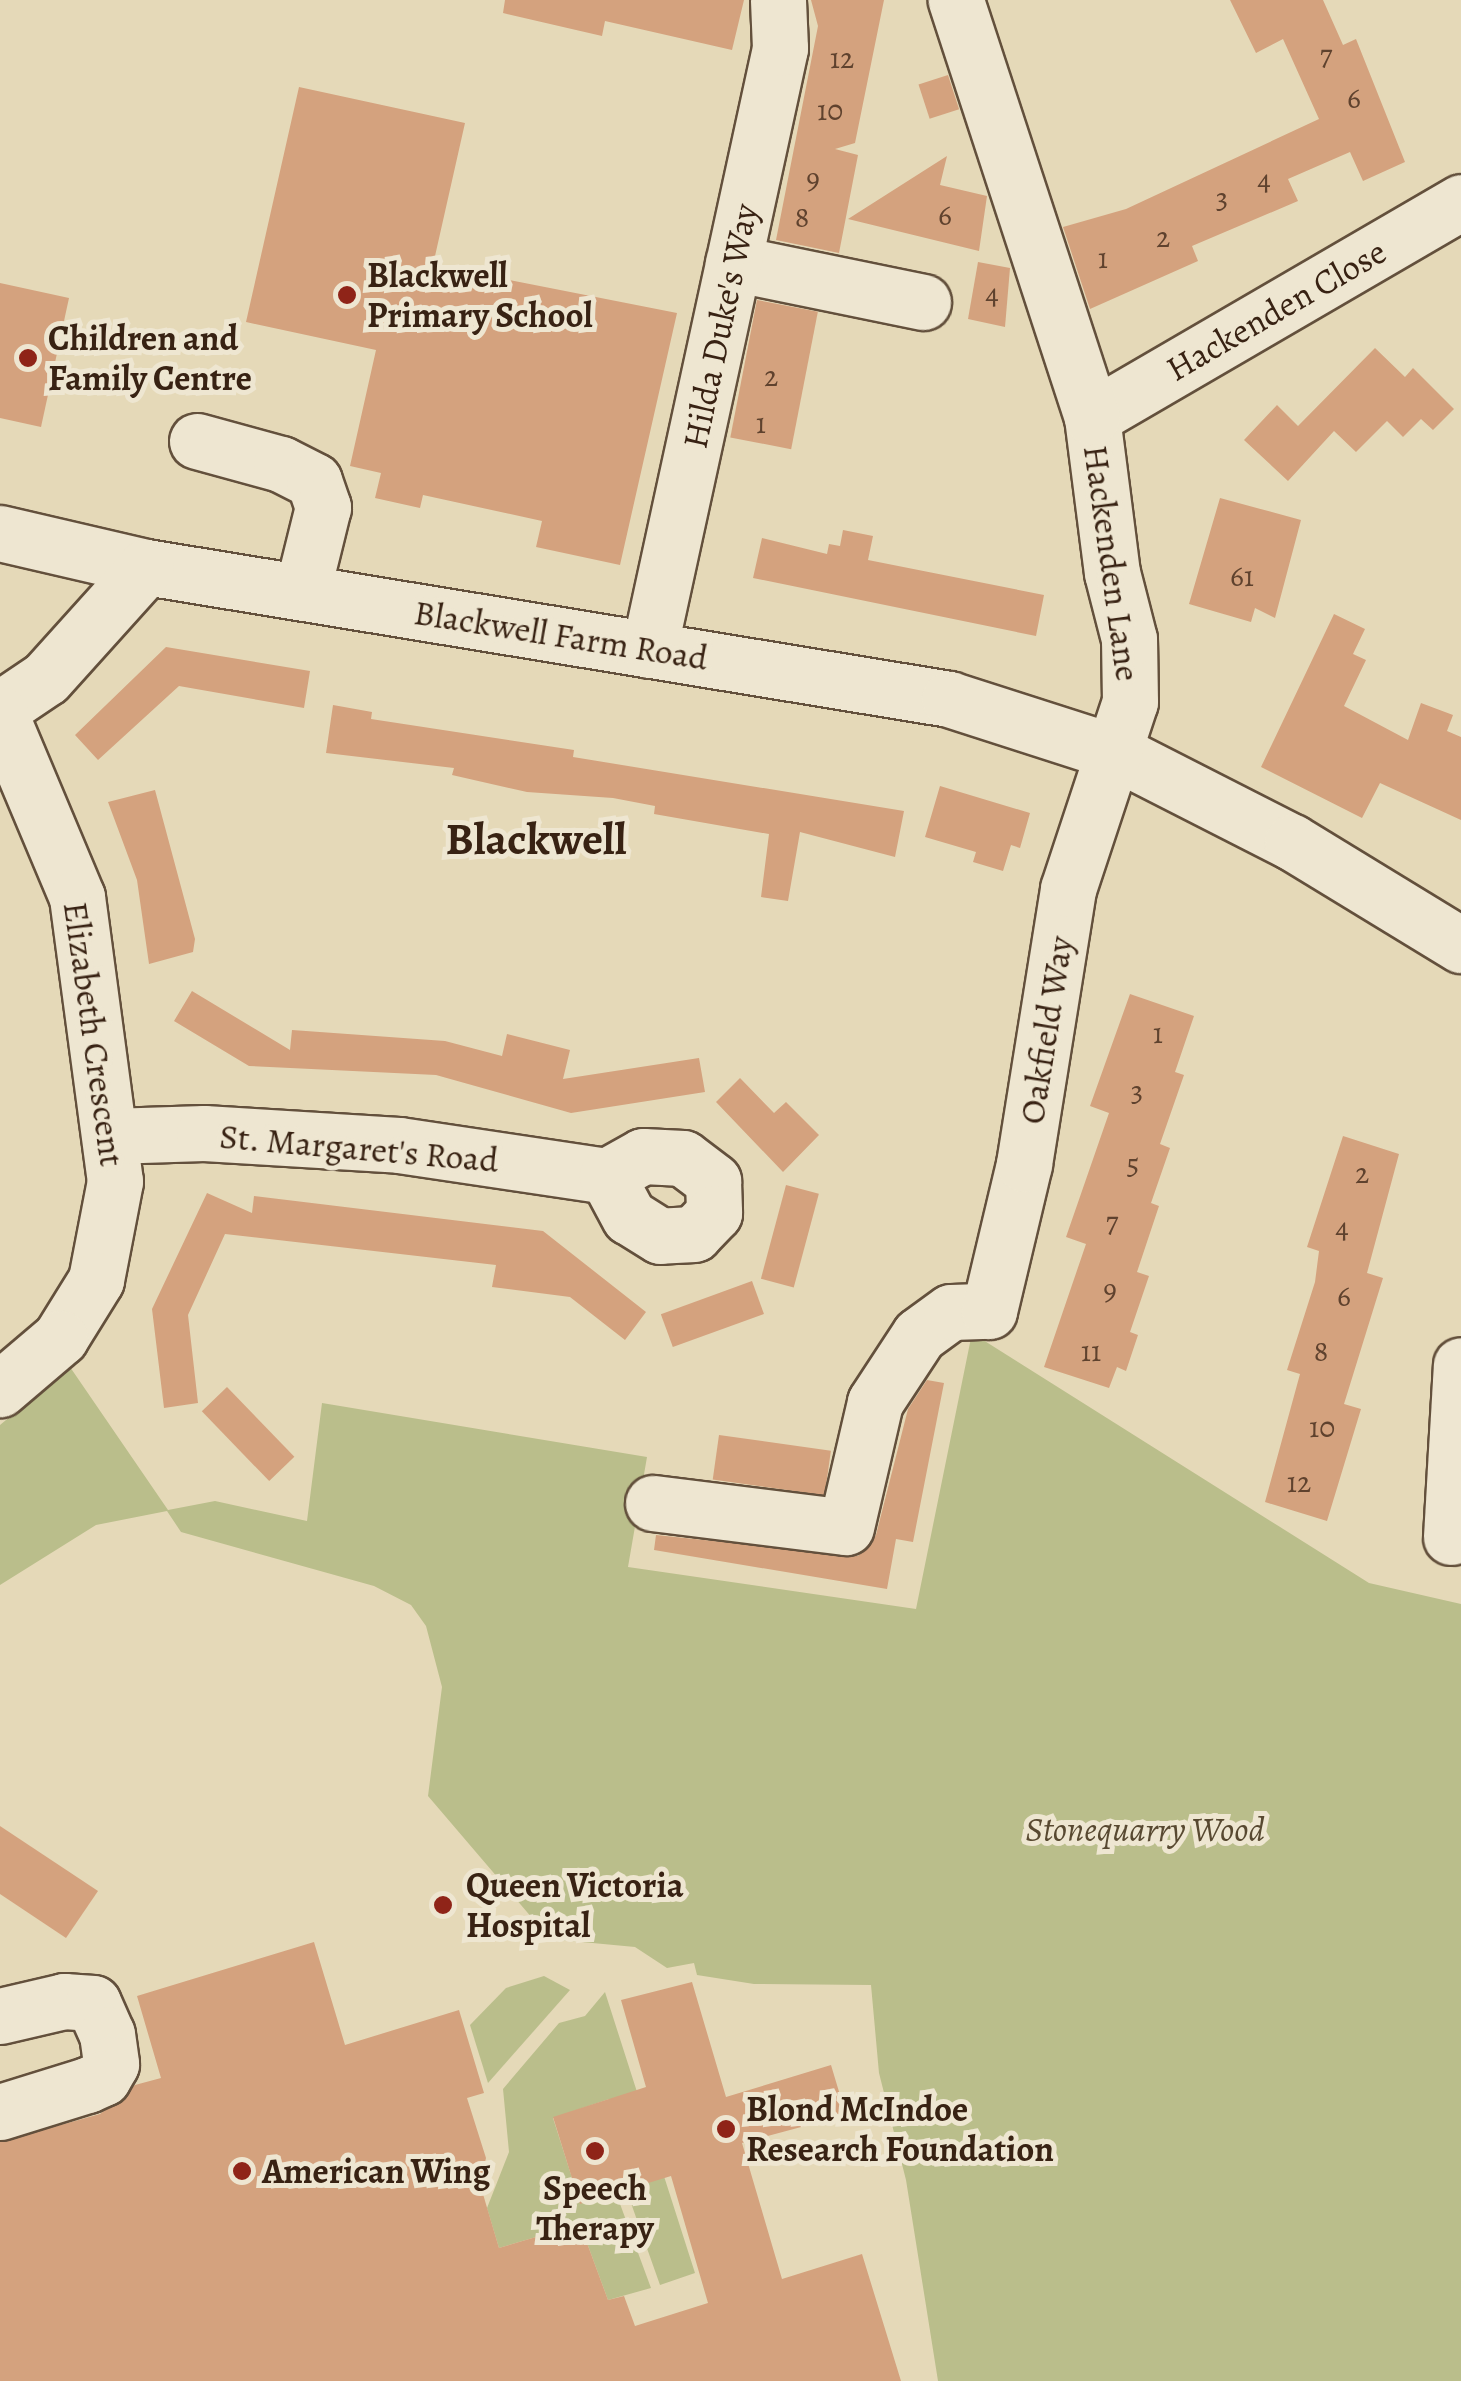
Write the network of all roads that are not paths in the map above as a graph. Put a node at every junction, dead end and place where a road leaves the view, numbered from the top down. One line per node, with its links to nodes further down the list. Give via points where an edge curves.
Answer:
1 (778, 0): 4 (street, Hilda Duke's Way, via 780,48)
2 (956, 0): 6 (street, Hackenden Lane)
3 (1461, 202): 6 (street, Hackenden Close)
4 (734, 263): 5 (street); 11 (street, Hilda Duke's Way)
5 (923, 302)
6 (1092, 417): 13 (street, Hackenden Lane, via 1112,573 1129,640 1130,702)
7 (197, 441): 10 (street, via 282,464 314,480 323,507)
8 (0, 532): 9 (street, Blackwell Farm Road)
9 (146, 567): 10 (street, Blackwell Farm Road); 12 (street, Elizabeth Crescent, via 46,678)
10 (302, 592): 11 (street, Blackwell Farm Road)
11 (649, 650): 13 (street, Blackwell Farm Road, via 948,699)
12 (0, 711): 15 (street, Elizabeth Crescent, via 78,896)
13 (1118, 753): 14 (street, via 1292,842); 19 (street, Oakfield Way, via 1090,812 1068,889 1024,1164 989,1311 951,1312 919,1334 875,1402 846,1528)
14 (1461, 945)
15 (110, 1136): 16 (street, St. Margaret's Road, via 204,1133 399,1145); 18 (street, Elizabeth Crescent, via 115,1181 96,1280 60,1338)
16 (607, 1176)
17 (1461, 1365): 20 (street)
18 (0, 1389)
19 (653, 1503)
20 (1451, 1537)
21 (0, 2016): 22 (street, via 64,2001 92,2004 110,2064 103,2078 87,2085)
22 (0, 2112)

